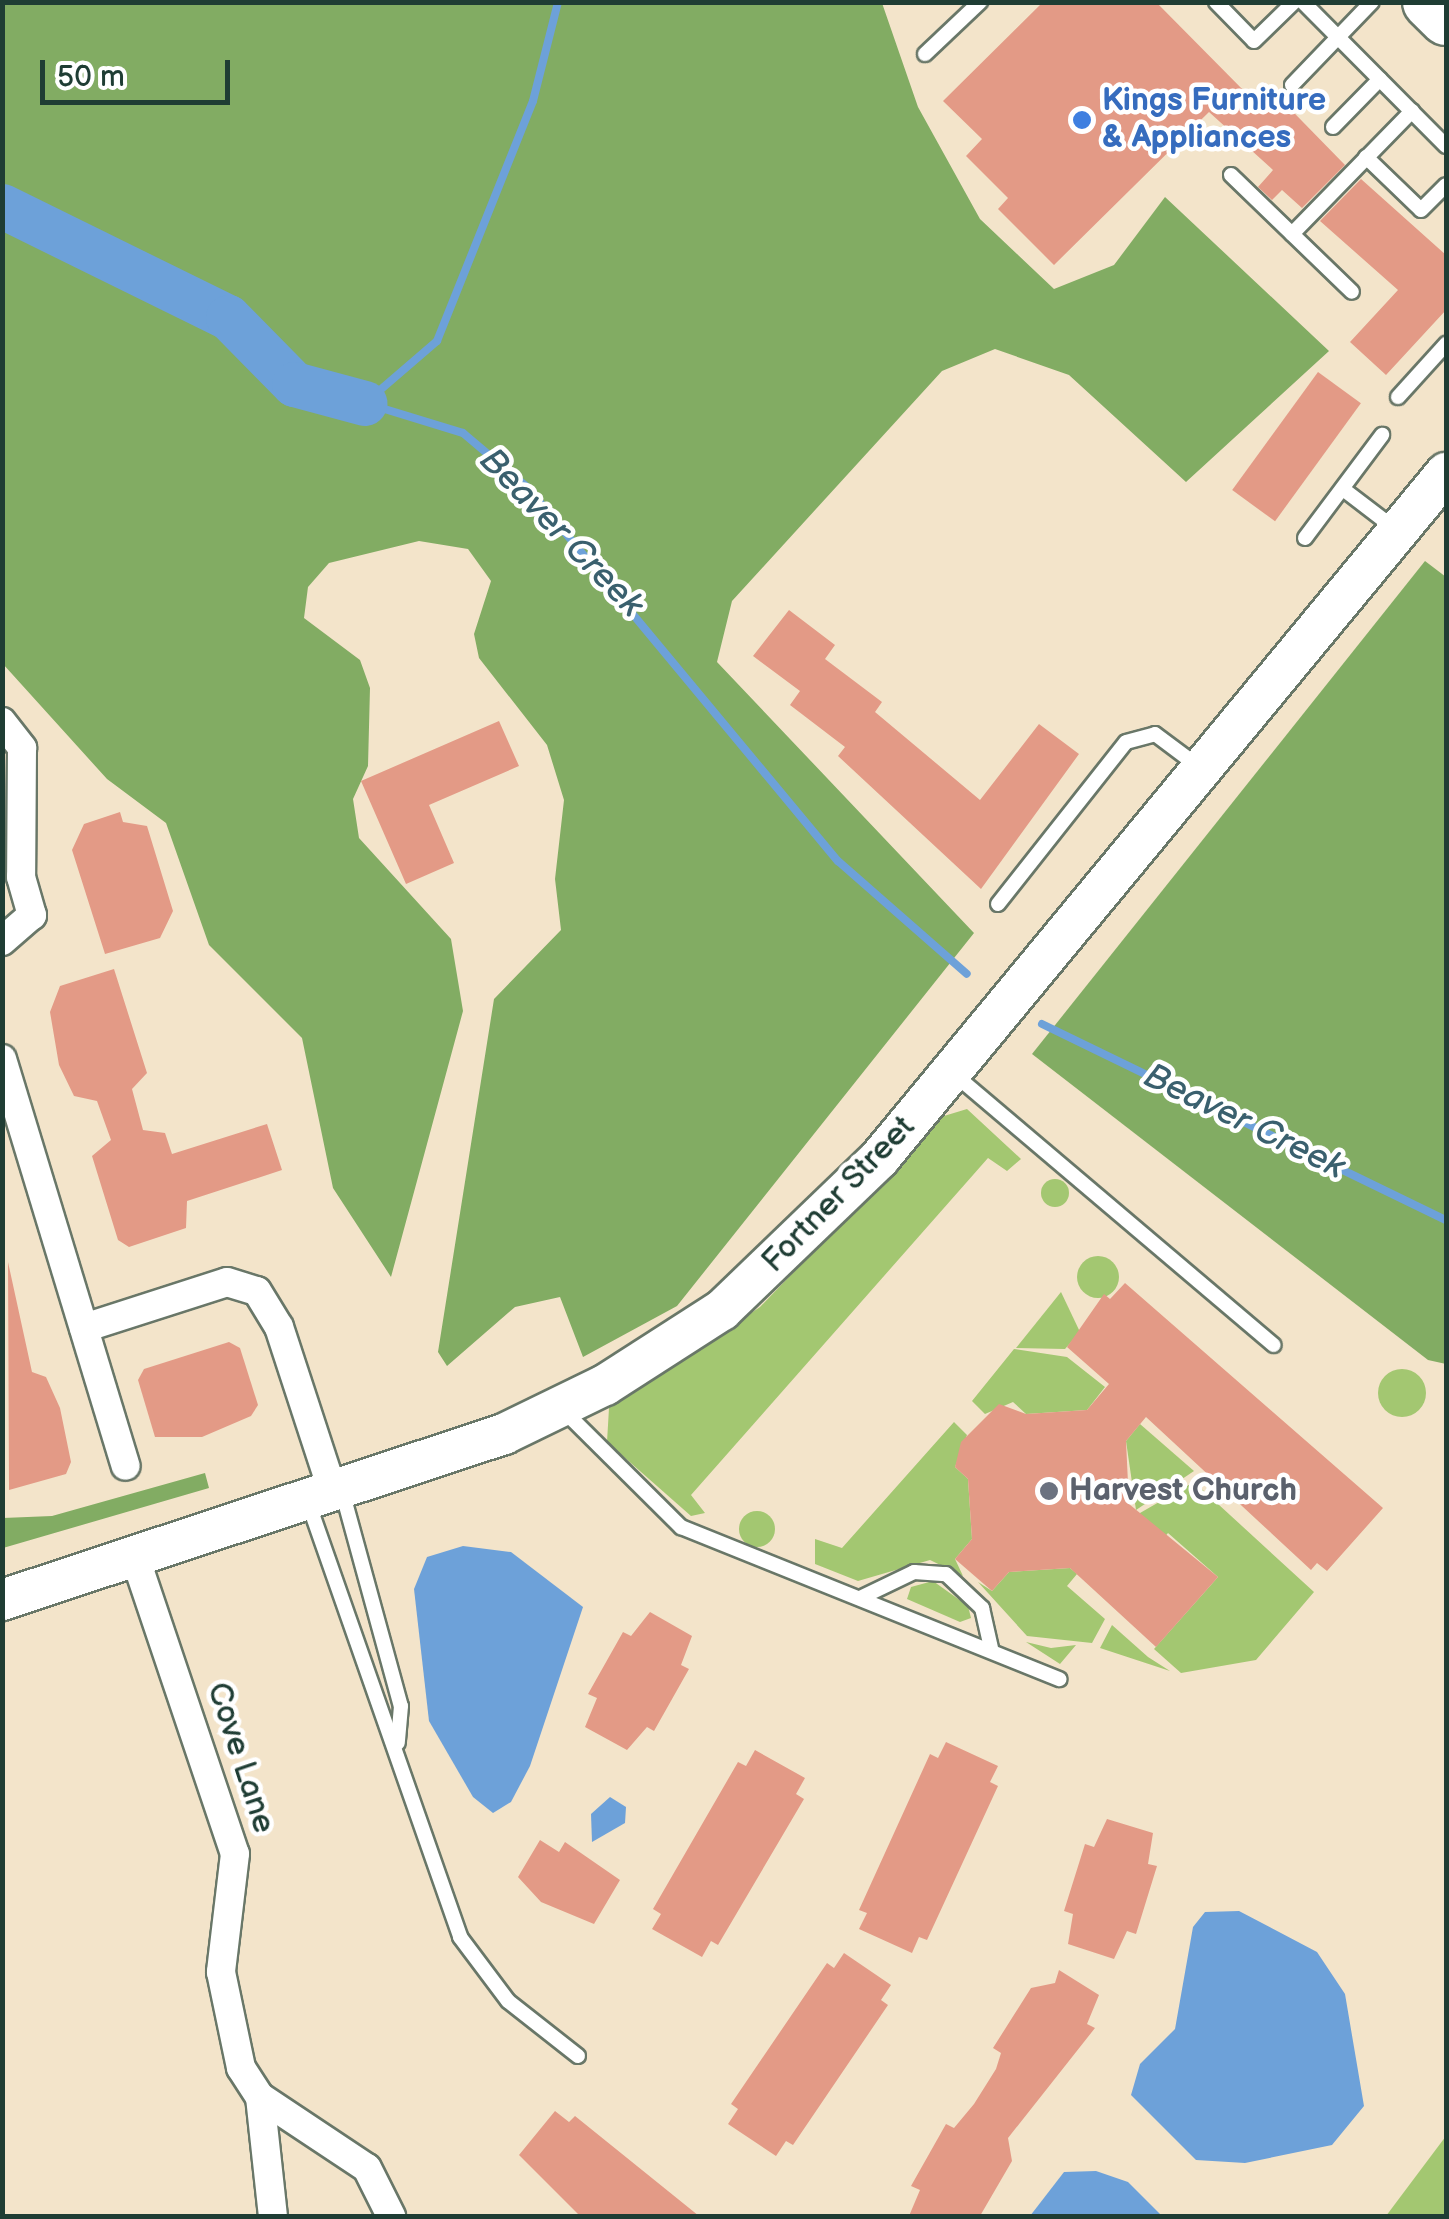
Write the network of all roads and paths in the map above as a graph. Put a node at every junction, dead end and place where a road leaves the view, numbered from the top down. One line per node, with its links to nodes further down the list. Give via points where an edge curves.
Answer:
1 (980, 2): 9 (lane)
2 (1216, 2): 3 (lane, via 1254,41)
3 (1294, 2)
4 (1303, 2): 8 (lane)
5 (1372, 2): 8 (lane)
6 (1429, 2): 7 (highway)
7 (1446, 19)
8 (1340, 38): 10 (lane); 11 (lane)
9 (926, 54)
10 (1380, 80): 12 (lane); 13 (lane)
11 (1292, 85)
12 (1412, 111): 14 (lane); 15 (lane)
13 (1332, 127)
14 (1446, 146)
15 (1366, 157): 17 (lane, via 1422,210); 18 (lane)
16 (1231, 175): 18 (lane)
17 (1446, 185)
18 (1292, 234): 19 (lane)
19 (1352, 292)
20 (1444, 352): 21 (lane)
21 (1398, 397)
22 (1382, 435): 24 (lane)
23 (1446, 473): 25 (street, Fortner Street)
24 (1343, 489): 25 (lane); 26 (lane)
25 (1400, 534): 28 (street, Fortner Street)
26 (1305, 538)
27 (2, 722): 30 (street, via 22,748 22,877 32,916)
28 (1206, 772): 29 (lane, via 1155,734 1126,742); 32 (street, Fortner Street)
29 (998, 904)
30 (2, 940)
31 (2, 1059): 33 (street)
32 (952, 1073): 34 (lane); 35 (street, Fortner Street, via 761,1278)
33 (84, 1328): 36 (street); 37 (street, via 227,1282 256,1292 279,1326)
34 (1274, 1345)
35 (562, 1408): 37 (street, Fortner Street); 39 (lane, via 681,1527)
36 (126, 1466)
37 (328, 1494): 38 (street, Fortner Street); 43 (lane, via 401,1706); 43 (lane, via 374,1712)
38 (135, 1557): 40 (street, Fortner Street); 45 (street, Cove Lane, via 235,1854 221,1972 230,2037)
39 (860, 1598): 41 (lane); 41 (lane, via 914,1572 946,1574 976,1599)
40 (2, 1600)
41 (991, 1648): 42 (lane)
42 (1060, 1679)
43 (398, 1743): 44 (lane, via 460,1937 508,2002)
44 (578, 2056)
45 (260, 2098): 46 (street, Cove Lane); 47 (street, via 366,2168)
46 (272, 2216)
47 (391, 2216)

